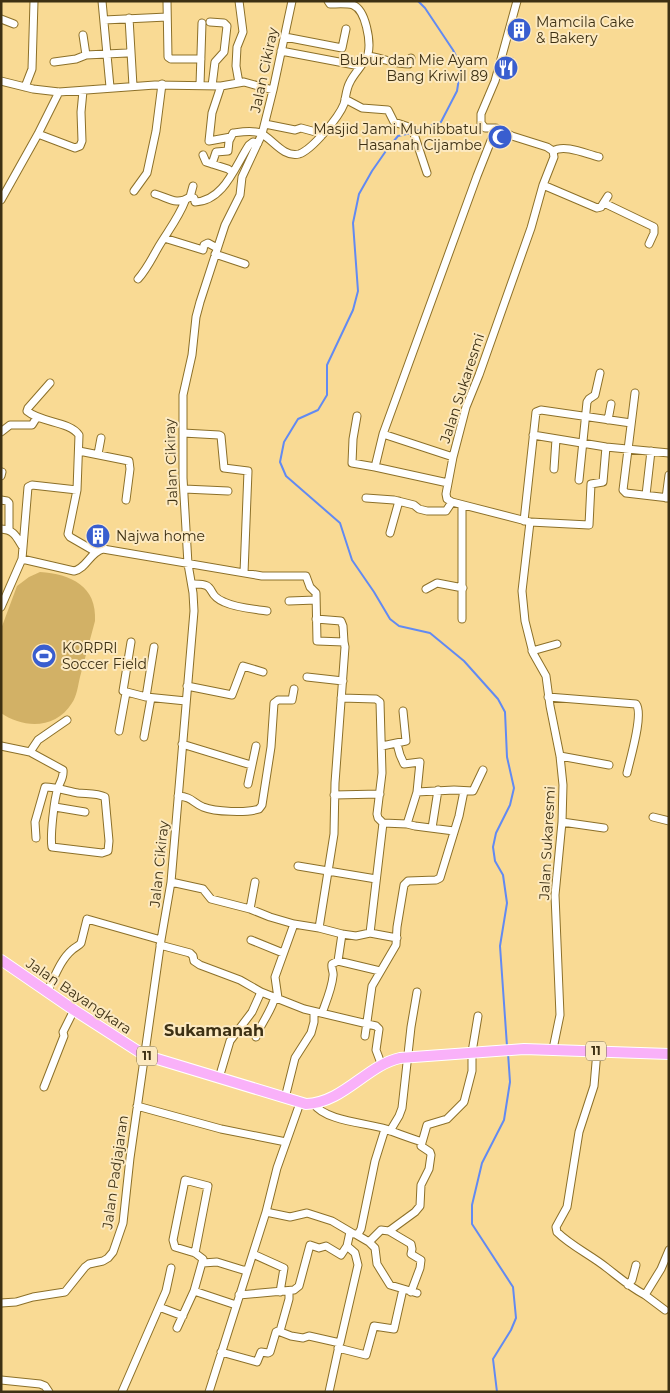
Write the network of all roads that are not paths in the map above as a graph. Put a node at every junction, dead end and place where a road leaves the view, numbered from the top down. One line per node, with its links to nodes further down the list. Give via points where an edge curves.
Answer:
1 (34, 1): 34 (street, via 32,69)
2 (102, 1): 11 (street)
3 (167, 1): 8 (street)
4 (239, 1): 28 (street, via 243,32 237,47)
5 (292, 1): 17 (street, Jalan Cikiray)
6 (328, 1): 22 (street, via 330,4 354,5 363,16)
7 (517, 1): 41 (street, via 495,81 481,117 484,126)
8 (167, 17): 9 (street); 24 (street, via 168,58)
9 (129, 18): 11 (street); 30 (street)
10 (1, 19): 14 (street)
11 (104, 20): 19 (street)
12 (210, 22): 32 (street, via 227,26 224,52 215,64)
13 (202, 23): 24 (street)
14 (14, 24)
15 (346, 29): 17 (street, via 342,48)
16 (83, 35): 21 (street)
17 (285, 37): 18 (street, Jalan Cikiray)
18 (281, 51): 26 (street); 36 (street, Jalan Cikiray)
19 (107, 53): 20 (street); 21 (street); 35 (street)
20 (127, 53)
21 (86, 55): 25 (street)
22 (368, 56): 23 (street, via 404,64 409,64); 26 (street)
23 (411, 58)
24 (201, 59): 31 (street)
25 (54, 62)
26 (360, 66): 39 (street)
27 (1, 81): 34 (street)
28 (239, 83): 33 (street); 36 (street)
29 (162, 84): 30 (street); 31 (street); 54 (street, via 148,173)
30 (133, 86): 35 (street)
31 (200, 86): 32 (street)
32 (212, 86): 33 (street)
33 (221, 86): 44 (street, via 212,113 209,141)
34 (25, 87): 38 (street)
35 (110, 87): 37 (street)
36 (274, 90): 40 (street, Jalan Cikiray)
37 (82, 91): 38 (street); 42 (street, via 80,146 75,148)
38 (59, 92): 42 (street)
39 (345, 99): 43 (street); 51 (street, via 362,108 388,110 394,122 413,129)
40 (265, 124): 43 (street); 45 (street, Jalan Cikiray)
41 (496, 128): 46 (street); 74 (street)
42 (38, 134): 57 (street)
43 (323, 134): 45 (street, via 295,155)
44 (231, 138): 45 (street, via 233,132 256,132); 49 (street, via 228,151 216,152)
45 (260, 138): 50 (street, via 249,145); 60 (street, Jalan Cikiray, via 242,176 240,195)
46 (553, 151): 48 (street, via 567,149); 52 (street, Jalan Sukaresmi)
47 (203, 154): 49 (street, via 205,161)
48 (599, 157)
49 (212, 164): 50 (street)
50 (232, 172): 56 (street, via 221,190 203,202)
51 (428, 173)
52 (543, 185): 59 (street, via 597,208 606,199 622,213 654,227); 85 (street, Jalan Sukaresmi, via 531,228 466,407)
53 (193, 186): 56 (street)
54 (134, 191)
55 (155, 194): 56 (street, via 176,202)
56 (191, 199): 58 (street)
57 (1, 200)
58 (164, 238): 60 (street, via 203,250 206,244 210,244); 62 (street, via 148,268)
59 (649, 244)
60 (216, 251): 61 (street); 73 (street, Jalan Cikiray, via 196,316 183,395)
61 (245, 264)
62 (138, 279)
63 (600, 373): 69 (street, via 595,395 588,400)
64 (50, 383): 68 (street, via 28,408 29,413)
65 (635, 393): 71 (street)
66 (611, 404): 70 (street)
67 (357, 416): 86 (street, via 352,464)
68 (38, 417): 72 (street, via 32,425 10,425); 81 (street, via 76,430)
69 (586, 417): 70 (street); 75 (street, Jalan Sukaresmi, via 537,411); 78 (street)
70 (608, 420): 71 (street)
71 (631, 423): 80 (street)
72 (1, 432)
73 (183, 432): 91 (street, Jalan Cikiray); 109 (street, via 221,436 224,468 248,471)
74 (383, 434): 85 (street); 86 (street)
75 (533, 435): 77 (street); 102 (street, Jalan Sukaresmi)
76 (101, 438): 84 (street)
77 (556, 439): 78 (street); 87 (street)
78 (582, 442): 79 (street); 89 (street)
79 (606, 446): 80 (street); 102 (street, via 603,483 591,484 589,525)
80 (628, 449): 82 (street); 94 (street, via 624,490)
81 (79, 451): 84 (street); 92 (street)
82 (651, 452): 83 (street); 94 (street)
83 (669, 453)
84 (98, 454): 98 (street, via 130,462)
85 (453, 457): 90 (street, Jalan Sukaresmi)
86 (375, 467): 90 (street)
87 (554, 469)
88 (669, 475): 96 (street)
89 (579, 480)
90 (448, 483): 100 (street, Jalan Sukaresmi, via 446,497)
91 (184, 488): 93 (street); 108 (street, Jalan Cikiray)
92 (77, 490): 105 (street, via 29,486); 106 (street, via 68,534)
93 (228, 491)
94 (646, 495): 96 (street)
95 (366, 498): 99 (street)
96 (668, 498)
97 (1, 500): 103 (street, via 9,504)
98 (126, 500)
99 (398, 501): 100 (street, via 440,512 447,510); 104 (street)
100 (452, 502): 101 (street)
101 (462, 505): 102 (street); 111 (street)
102 (527, 522): 123 (street, Jalan Sukaresmi, via 522,596)
103 (5, 529): 105 (street, via 15,533)
104 (390, 533)
105 (22, 546): 107 (street)
106 (96, 552): 107 (street, via 82,568 74,571); 108 (street, via 108,549)
107 (22, 558): 115 (street)
108 (188, 564): 109 (street); 110 (street, Jalan Cikiray)
109 (244, 573): 113 (street, via 306,576 316,592)
110 (192, 584): 116 (street, via 206,584 216,598 225,603); 127 (street, Jalan Cikiray, via 194,611)
111 (463, 588): 112 (street, via 437,584); 118 (street)
112 (426, 589)
113 (316, 600): 114 (street); 117 (street)
114 (289, 601)
115 (1, 606)
116 (267, 611)
117 (316, 619): 120 (street, via 341,621); 120 (street, via 317,640)
118 (462, 619)
119 (130, 642): 129 (street, via 122,688)
120 (344, 642): 126 (street)
121 (557, 644): 123 (street)
122 (154, 647): 130 (street)
123 (532, 651): 131 (street, Jalan Sukaresmi, via 546,676)
124 (263, 672): 127 (street, via 242,667 232,695)
125 (307, 677): 126 (street)
126 (343, 681): 132 (street)
127 (187, 686): 133 (street, Jalan Cikiray)
128 (294, 689): 156 (street, via 292,700 274,703 271,747 259,809 209,809 191,798)
129 (126, 693): 130 (street); 136 (street)
130 (148, 697): 133 (street); 137 (street)
131 (548, 697): 144 (street, Jalan Sukaresmi); 148 (street, via 636,704 639,713 635,744)
132 (341, 698): 142 (street, via 379,700); 155 (street)
133 (186, 701): 138 (street, Jalan Cikiray)
134 (403, 711): 139 (street, via 407,739)
135 (67, 720): 143 (street, via 38,740)
136 (119, 731)
137 (144, 737)
138 (182, 744): 145 (street); 156 (street, Jalan Cikiray)
139 (397, 744): 142 (street); 153 (street, via 404,764 420,762)
140 (1, 746): 143 (street)
141 (256, 746): 145 (street)
142 (382, 746): 154 (street)
143 (30, 752): 150 (street, via 63,770)
144 (560, 756): 146 (street); 161 (street, Jalan Sukaresmi)
145 (251, 765): 149 (street)
146 (609, 765)
147 (483, 770): 152 (street, via 475,790)
148 (627, 773)
149 (248, 784)
150 (58, 789): 157 (street); 157 (street, via 105,797 108,851 52,847); 167 (street, via 44,788 35,822)
151 (438, 790): 152 (street); 153 (street); 164 (street)
152 (464, 791): 166 (street)
153 (417, 792): 163 (street)
154 (380, 794): 155 (street); 162 (street, via 377,816)
155 (334, 795): 169 (street, via 334,834)
156 (178, 796): 171 (street, Jalan Cikiray)
157 (54, 807): 158 (street)
158 (85, 812)
159 (653, 817): 160 (street)
160 (669, 821)
161 (562, 822): 165 (street); 196 (street, Jalan Sukaresmi, via 555,895 560,1015)
162 (383, 823): 163 (street); 170 (street)
163 (407, 824): 164 (street)
164 (432, 828): 166 (street)
165 (604, 828)
166 (454, 831): 178 (street, via 440,878 405,883)
167 (36, 838)
168 (298, 866): 169 (street)
169 (327, 870): 170 (street); 175 (street)
170 (376, 880): 176 (street)
171 (171, 882): 173 (street, via 203,889 211,899); 180 (street, Jalan Cikiray)
172 (255, 882): 173 (street)
173 (250, 909): 174 (street)
174 (294, 924): 175 (street); 181 (street)
175 (319, 928): 177 (street)
176 (370, 933): 177 (street); 178 (street)
177 (342, 934): 183 (street)
178 (397, 938): 184 (street)
179 (251, 940): 181 (street)
180 (160, 942): 185 (street, via 87,919 82,943 72,950 59,968); 186 (street, via 190,954 200,965); 200 (street, Jalan Cikiray)
181 (284, 953): 188 (street, via 275,977)
182 (1, 960): 185 (highway, Jalan Bayangkara / 11)
183 (338, 961): 184 (street); 191 (street, via 332,964 334,974)
184 (380, 971): 193 (street, via 372,986)
185 (47, 992): 189 (highway, Jalan Bayangkara / 11)
186 (261, 992): 188 (street); 203 (street, via 252,1012 230,1041)
187 (417, 992): 201 (street)
188 (276, 997): 190 (street); 195 (street)
189 (74, 1010): 200 (highway, Jalan Bayangkara / 11); 204 (street)
190 (314, 1012): 191 (street); 205 (street, via 311,1033 295,1058)
191 (322, 1013): 193 (street)
192 (478, 1016): 198 (street)
193 (367, 1024): 194 (street); 202 (street, via 378,1027 376,1050)
194 (366, 1036)
195 (256, 1037)
196 (552, 1049): 197 (highway, 11); 198 (highway, 11)
197 (597, 1051): 199 (highway, 11); 224 (street, via 594,1086 579,1132 566,1207 556,1230)
198 (472, 1052): 201 (highway, 11); 211 (street, via 472,1071 464,1102 447,1119 427,1125)
199 (669, 1054)
200 (144, 1056): 203 (highway, Jalan Bayangkara / 11); 208 (street, Jalan Padjajaran)
201 (407, 1057): 202 (highway, 11, via 394,1059); 209 (street, via 402,1108)
202 (382, 1066): 207 (highway, 11, via 333,1097)
203 (219, 1078): 205 (highway, Jalan Bayangkara / 11)
204 (44, 1088)
205 (285, 1098): 206 (highway, Jalan Bayangkara / 11)
206 (300, 1103): 207 (highway, Jalan Bayangkara / 11); 210 (street)
207 (314, 1104): 209 (street, via 320,1111 342,1119)
208 (137, 1106): 210 (street, via 221,1129); 231 (street, Jalan Padjajaran, via 123,1223 113,1252 105,1260 85,1268 65,1292)
209 (388, 1130): 211 (street); 214 (street, via 375,1161 361,1229)
210 (286, 1142): 212 (street)
211 (422, 1142): 213 (street, via 422,1147 431,1155 429,1169 421,1185 420,1206)
212 (266, 1212): 214 (street, via 290,1217 314,1214); 219 (street)
213 (388, 1231): 215 (street, via 381,1230); 225 (street, via 411,1244 411,1254 420,1260 414,1292)
214 (353, 1233): 215 (street); 216 (street)
215 (369, 1242): 225 (street, via 375,1248 377,1264 390,1285)
216 (347, 1246): 227 (street, via 341,1255 326,1246 310,1245 299,1286); 238 (street, via 355,1253 358,1265)
217 (669, 1250): 230 (street)
218 (195, 1253): 218 (street, via 175,1246 173,1242 185,1180 208,1186); 220 (street, via 202,1257)
219 (253, 1254): 223 (street); 228 (street, via 284,1268)
220 (203, 1263): 223 (street, via 217,1262); 226 (street)
221 (636, 1265): 224 (street)
222 (171, 1268): 233 (street)
223 (247, 1270): 229 (street)
224 (628, 1285): 230 (street)
225 (403, 1289): 238 (street, via 394,1329 374,1326 366,1355)
226 (194, 1291): 232 (street); 235 (street)
227 (289, 1291): 228 (street); 237 (street)
228 (280, 1292): 229 (street)
229 (239, 1295): 232 (street)
230 (645, 1295): 234 (street)
231 (1, 1303)
232 (236, 1305): 239 (street)
233 (159, 1307): 235 (street); 242 (street)
234 (665, 1310)
235 (182, 1316): 236 (street)
236 (177, 1328)
237 (280, 1331): 238 (street); 239 (street, via 276,1332 270,1352 260,1352 257,1362)
238 (339, 1346): 244 (street)
239 (221, 1352): 243 (street)
240 (1, 1380): 241 (street, via 40,1384)
241 (49, 1392)
242 (122, 1392)
243 (209, 1392)
244 (329, 1392)

